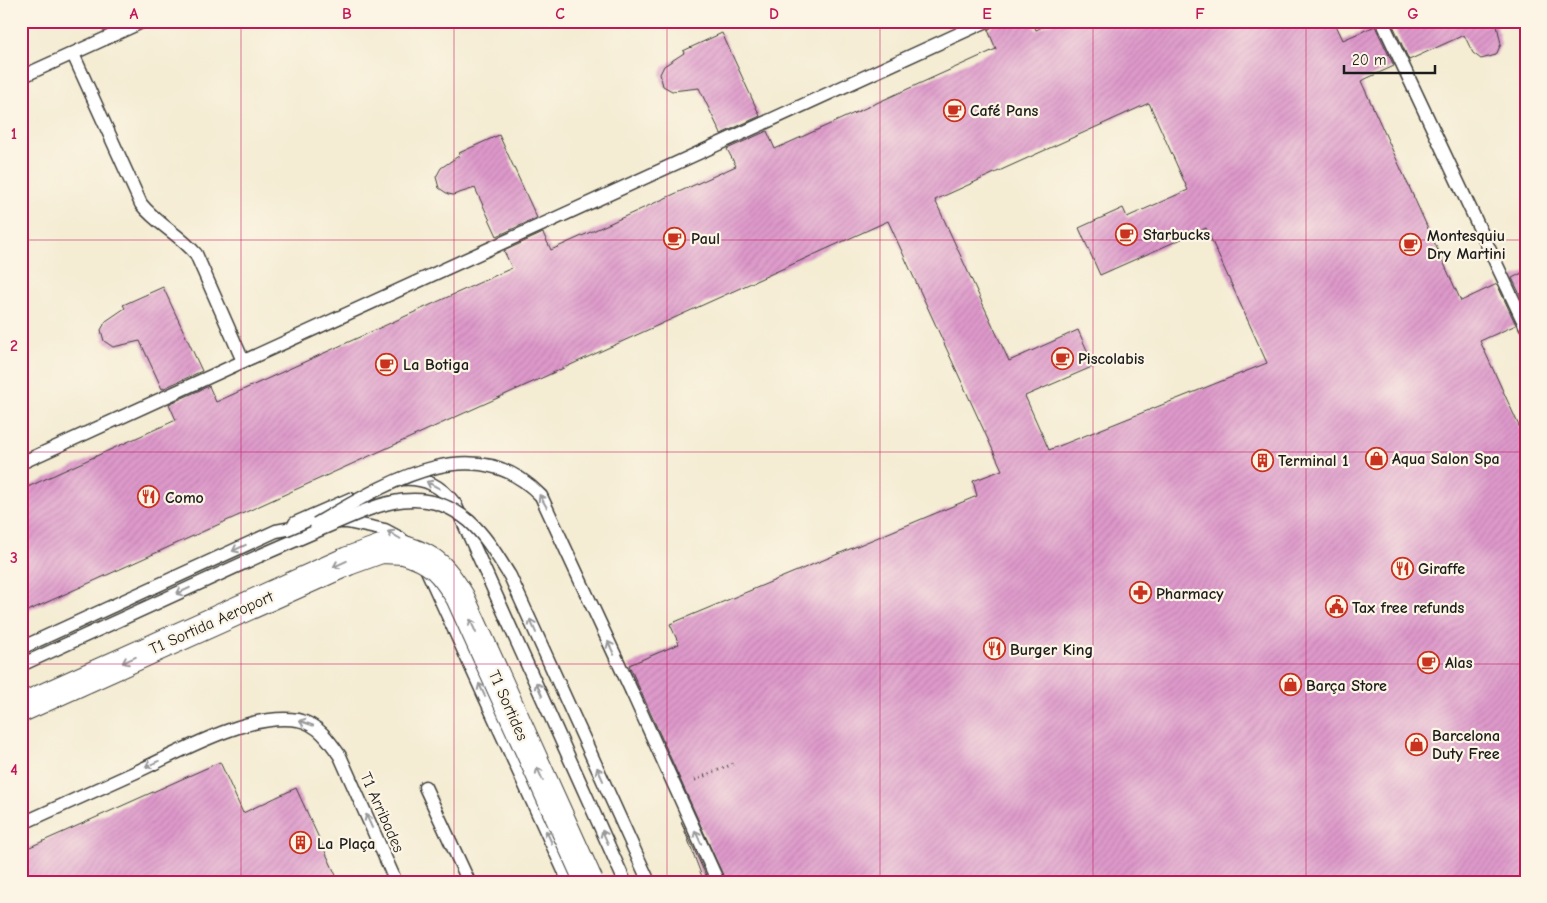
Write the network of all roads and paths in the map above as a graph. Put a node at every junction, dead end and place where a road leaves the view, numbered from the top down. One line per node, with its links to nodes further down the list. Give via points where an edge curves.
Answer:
1 (144, 21): 4 (lane)
2 (987, 21): 7 (lane)
3 (1382, 21): 6 (lane)
4 (73, 54): 5 (lane); 7 (lane, via 141,204 154,220 184,240 196,254)
5 (21, 77)
6 (1526, 327)
7 (243, 362): 8 (lane)
8 (21, 463)
9 (276, 531): 12 (lane, one-way to 12); 21 (lane, one-way to 9, via 428,573 415,552 400,538 367,524 325,522); 23 (lane, one-way to 9, via 455,504 447,494 426,481 402,479)
10 (404, 550): 14 (main road, T1 Sortida Aeroport, one-way to 14, via 381,550 354,558); 22 (main road, T1 Sortides, one-way to 10, bridge, via 460,597 436,565)
11 (259, 556): 13 (lane, one-way to 13); 17 (lane, one-way to 11, bridge, via 541,496 527,482 503,468 456,464 416,471 377,488); 24 (lane, one-way to 11, bridge, via 510,576 467,519 446,507 409,499 383,503)
12 (21, 648)
13 (21, 665)
14 (21, 708)
15 (733, 764): 17 (path)
16 (425, 787): 20 (lane)
17 (676, 788): 25 (lane, one-way to 17)
18 (21, 824): 19 (lane, T1 Arribades, one-way to 18, via 340,756 313,725 290,720 253,724 223,733)
19 (396, 882)
20 (468, 882)
21 (569, 882)
22 (589, 882)
23 (625, 882)
24 (649, 882)
25 (718, 882)

